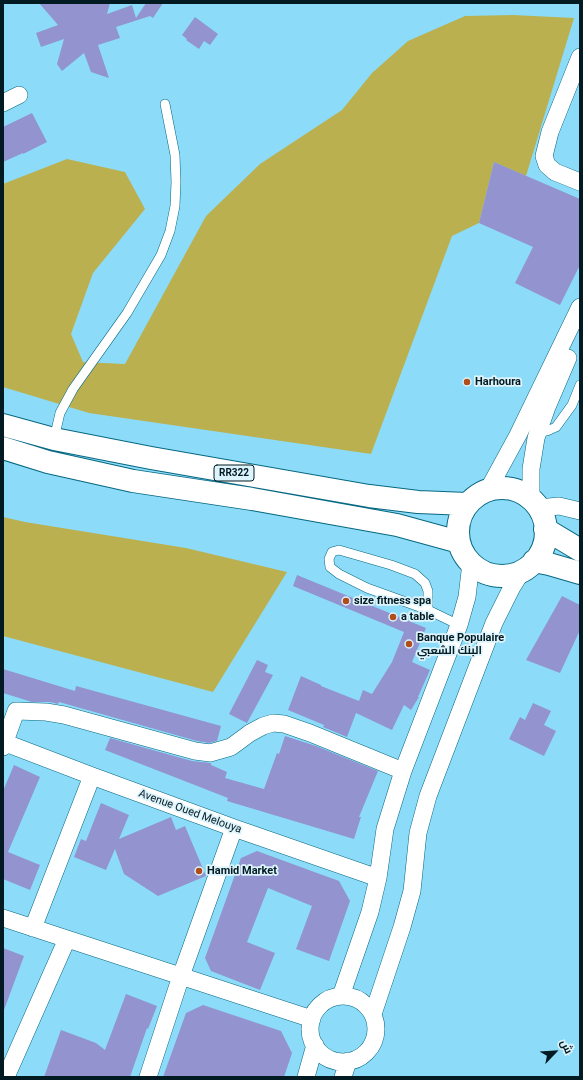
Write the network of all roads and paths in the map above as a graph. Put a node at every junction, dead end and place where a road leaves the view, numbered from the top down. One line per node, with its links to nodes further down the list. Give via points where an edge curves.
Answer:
1 (580, 57): 5 (street, via 550,132 544,156 547,165 555,172)
2 (19, 95): 3 (street)
3 (3, 103)
4 (165, 104): 11 (lane, via 175,155 175,206 170,231 161,255 128,313 66,401)
5 (580, 182)
6 (580, 307): 7 (street)
7 (578, 327): 10 (street)
8 (580, 385): 10 (lane, via 572,406 556,427 547,431)
9 (3, 425): 11 (main road, RR322)
10 (531, 426): 13 (street); 15 (street, via 531,469)
11 (54, 439): 14 (main road, RR322, via 369,496)
12 (3, 448): 18 (main road, RR322, via 48,462 133,481 397,525)
13 (488, 490): 14 (main road); 15 (main road, via 511,489 522,493)
14 (467, 504): 18 (main road, via 458,529)
15 (535, 504): 16 (street); 17 (main road)
16 (580, 511)
17 (545, 528): 19 (main road); 21 (main road, via 545,540 541,551)
18 (459, 542): 20 (main road)
19 (580, 550)
20 (471, 563): 21 (main road, via 480,570 501,576); 24 (street, via 467,597)
21 (528, 566): 22 (main road, via 554,565); 35 (street, via 512,587 496,618 428,796 418,832 412,890)
22 (580, 573)
23 (428, 610): 23 (lane, via 428,591 425,583 415,574 339,550 332,552 329,559 330,567 339,574 367,588); 24 (lane)
24 (459, 625): 26 (street)
25 (4, 744): 26 (street, via 16,711 64,715 195,751 210,752 231,747 263,726 279,723); 27 (street, Avenue Oued Melouya)
26 (402, 771): 29 (street, via 385,829)
27 (92, 776): 28 (street, Avenue Oued Melouya); 31 (street)
28 (234, 828): 29 (street, Avenue Oued Melouya); 33 (street)
29 (378, 878): 34 (street, via 370,912)
30 (3, 918): 31 (street)
31 (33, 928): 32 (street)
32 (67, 939): 33 (street); 39 (street)
33 (182, 976): 36 (street); 40 (street)
34 (341, 996): 35 (street, via 357,999); 36 (street, via 325,1001)
35 (373, 1014): 38 (street, via 376,1034 373,1044)
36 (312, 1019): 37 (street, via 311,1032)
37 (315, 1045): 38 (street, via 324,1055); 41 (street)
38 (346, 1069)
39 (6, 1077)
40 (148, 1077)
41 (306, 1077)

